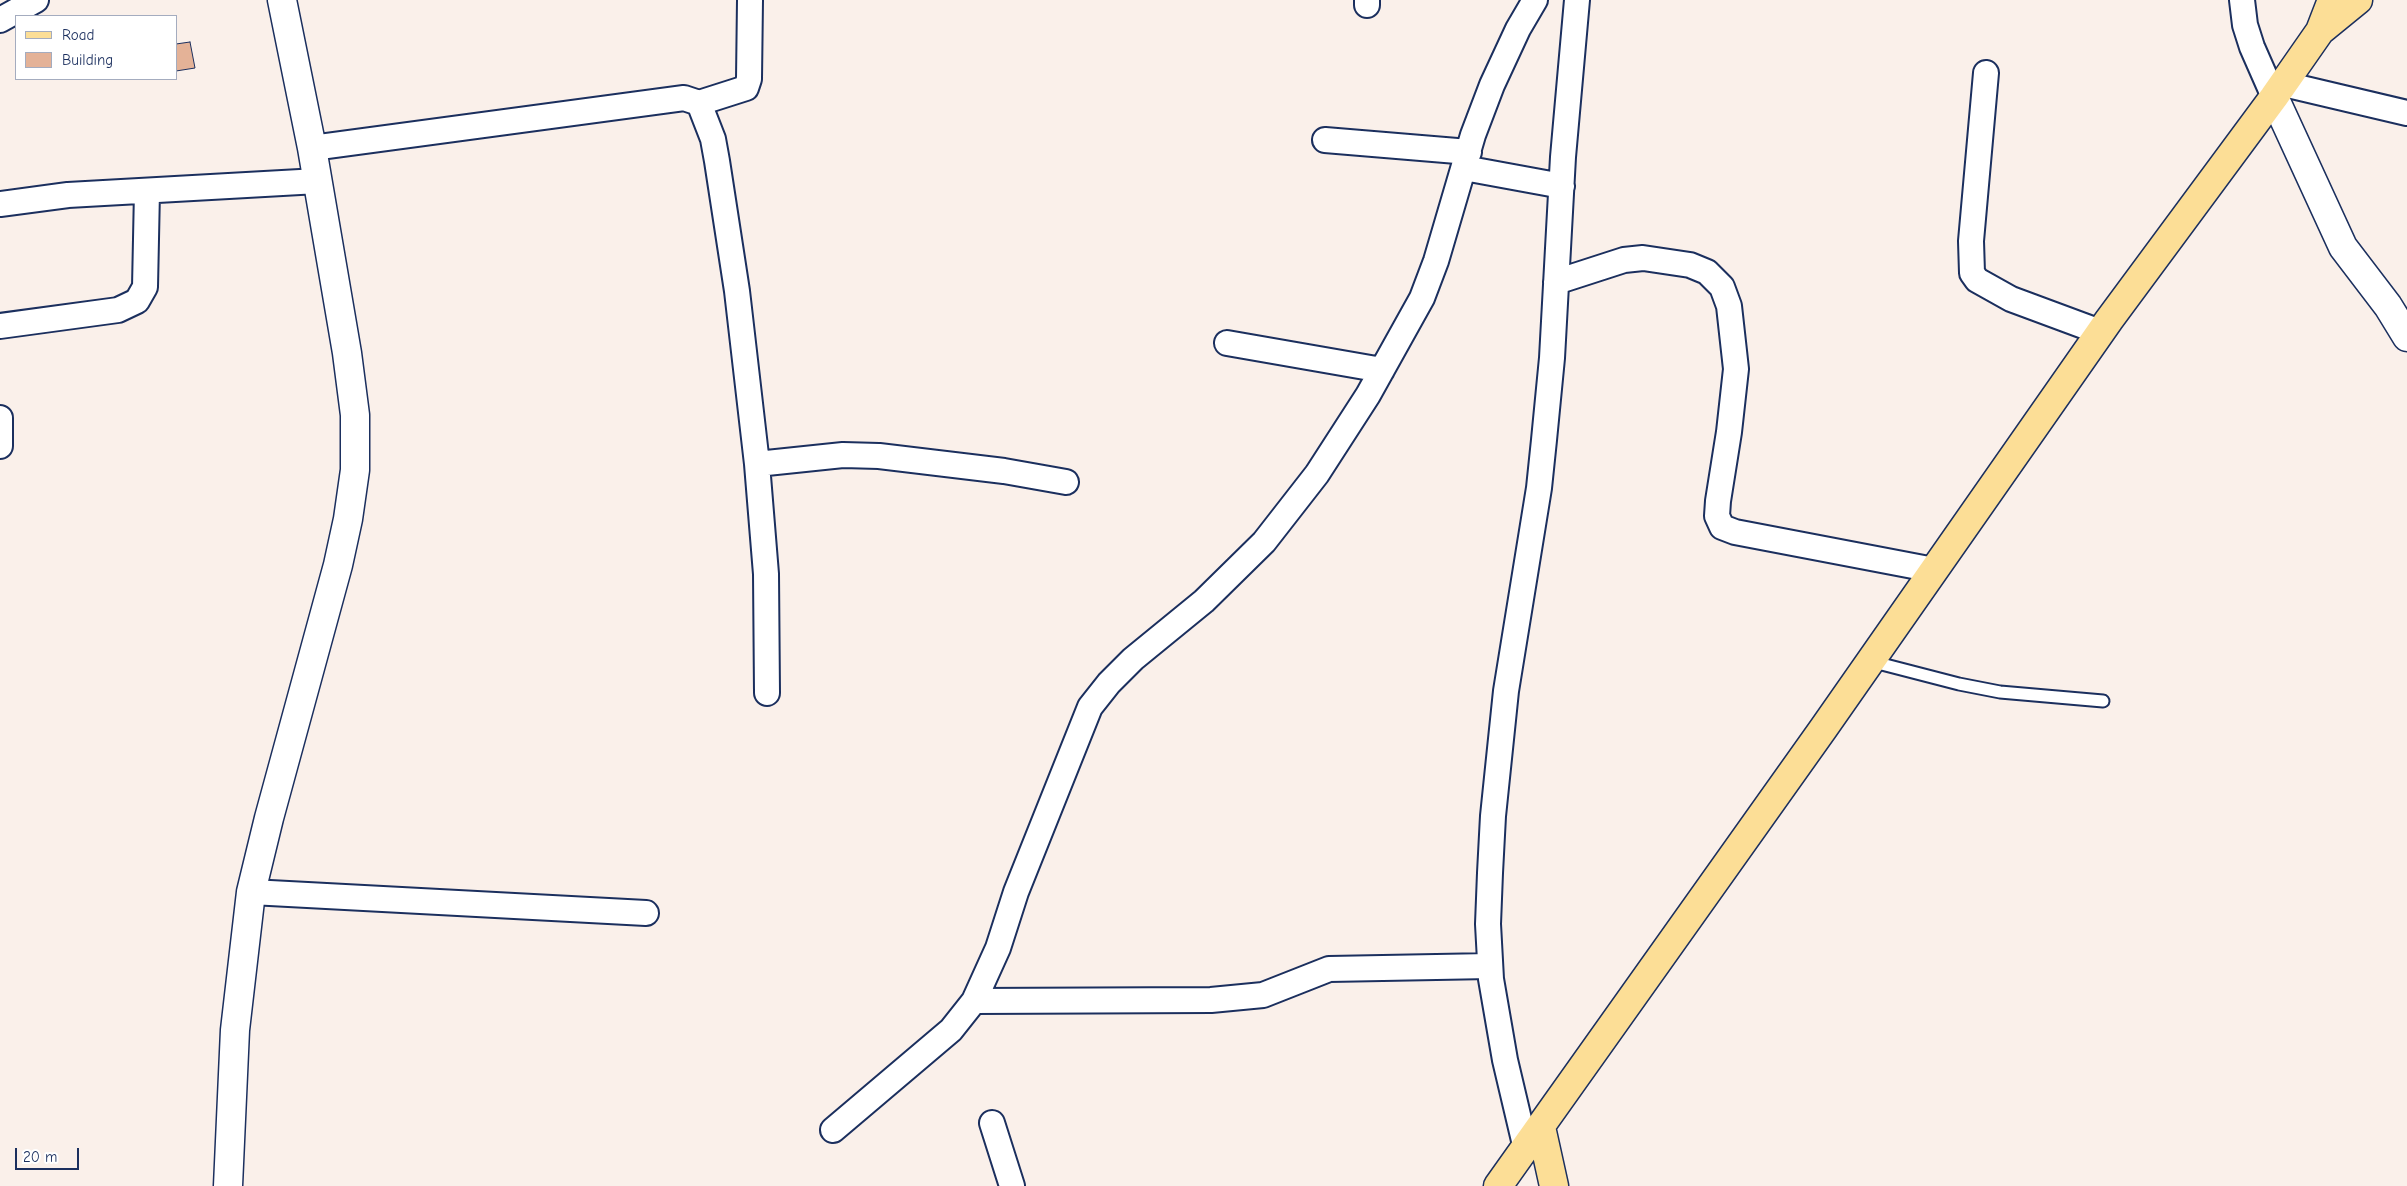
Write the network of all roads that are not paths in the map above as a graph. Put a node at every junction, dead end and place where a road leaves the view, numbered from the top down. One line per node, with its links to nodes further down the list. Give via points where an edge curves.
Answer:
1 (36, 0): 9 (street)
2 (282, 0): 16 (street)
3 (750, 0): 13 (street, via 749,79 746,88)
4 (1535, 0): 17 (street, via 1492,85)
5 (1577, 0): 19 (street)
6 (2242, 0): 12 (street, via 2252,48)
7 (2332, 0): 10 (main road)
8 (2358, 0): 10 (main road)
9 (0, 20)
10 (2320, 31): 12 (main road)
11 (1986, 73): 24 (street, via 1971,241 1972,273 1977,280 2012,299)
12 (2279, 90): 14 (street); 24 (main road); 25 (street, via 2343,247)
13 (699, 103): 16 (street, via 684,98); 30 (street, via 713,139 717,161 737,291)
14 (2407, 113)
15 (1325, 140): 17 (street)
16 (312, 148): 18 (street)
17 (1466, 160): 19 (street); 27 (street, via 1425,289)
18 (318, 182): 20 (street); 36 (street, via 355,415 355,470 338,565)
19 (1562, 186): 22 (street)
20 (147, 191): 21 (street, via 68,195); 23 (street, via 145,287 137,301 118,310)
21 (0, 204)
22 (1556, 282): 32 (street, via 1624,260 1643,258 1690,265 1707,272 1722,287 1729,306 1736,369 1718,501 1717,516 1722,527); 38 (street, via 1539,488 1506,691 1493,816 1488,924)
23 (0, 326)
24 (2100, 332): 32 (main road)
25 (2407, 337)
26 (1227, 342): 27 (street)
27 (1382, 370): 39 (street, via 1317,474 1264,542 1204,601 1133,659 1109,682 1090,707 1019,884 998,948)
28 (0, 418): 29 (street)
29 (0, 446)
30 (757, 464): 31 (street, via 810,457 879,456); 34 (street, via 766,584)
31 (1066, 482)
32 (1934, 570): 33 (main road)
33 (1870, 662): 35 (lane, via 2000,692); 42 (main road)
34 (767, 694)
35 (2103, 701)
36 (251, 892): 37 (street); 43 (street, via 235,1030)
37 (646, 913)
38 (1490, 966): 39 (street, via 1328,969 1263,995 1211,1000); 42 (street, via 1504,1060)
39 (974, 1001): 41 (street, via 951,1030)
40 (992, 1123): 44 (street)
41 (833, 1130)
42 (1533, 1138): 45 (main road); 46 (main road)
43 (228, 1186)
44 (1012, 1186)
45 (1498, 1186)
46 (1554, 1186)

